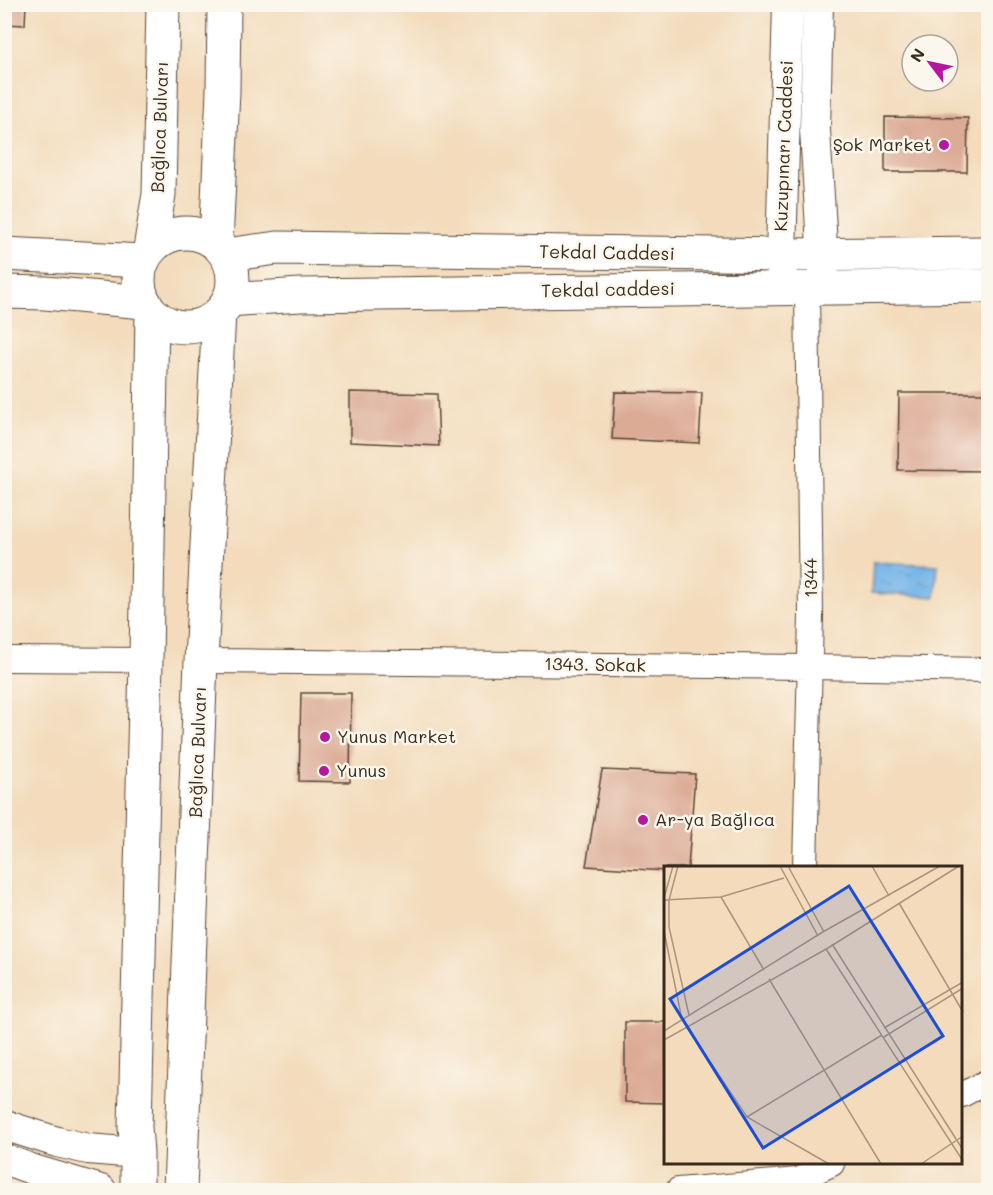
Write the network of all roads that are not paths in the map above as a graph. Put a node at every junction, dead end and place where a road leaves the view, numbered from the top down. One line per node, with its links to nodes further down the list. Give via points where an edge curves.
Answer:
1 (163, 4): 8 (main road, Bağlıca Bulvarı, via 159,194)
2 (224, 4): 5 (main road)
3 (788, 4): 9 (street, Kuzupınarı Caddesi)
4 (818, 4): 10 (street, Kuzupınarı Caddesi, via 815,130)
5 (221, 249): 8 (main road, via 203,236 182,233 161,240); 9 (main road, Tekdal Caddesi); 14 (main road, via 232,270 233,285)
6 (988, 253): 10 (main road, Tekdal Caddesi)
7 (4, 254): 8 (main road)
8 (147, 255): 15 (main road, via 139,274)
9 (781, 255): 10 (main road, Tekdal Caddesi); 12 (street, Kuzupınarı Caddesi)
10 (823, 255): 12 (street, Kuzupınarı Caddesi)
11 (988, 286): 12 (main road, Tekdal caddesi)
12 (805, 288): 14 (main road, Tekdal caddesi, via 300,295); 19 (street, 1344)
13 (4, 292): 15 (main road, via 45,293)
14 (224, 306): 15 (main road, via 207,321 193,326 164,322); 18 (main road, Bağlıca Bulvarı)
15 (148, 307): 17 (main road)
16 (4, 659): 17 (street)
17 (146, 660): 25 (main road)
18 (201, 661): 19 (street, 1343. Sokak); 31 (main road, Bağlıca Bulvarı)
19 (810, 667): 20 (street, 1343. Sokak); 21 (street, 1344)
20 (988, 670)
21 (805, 866)
22 (988, 1081): 23 (street)
23 (963, 1094)
24 (4, 1125): 25 (street, via 88,1149)
25 (137, 1153): 30 (main road)
26 (4, 1159): 29 (street)
27 (828, 1165): 28 (street)
28 (798, 1172): 32 (street)
29 (101, 1191)
30 (137, 1191)
31 (180, 1191)
32 (678, 1191)

